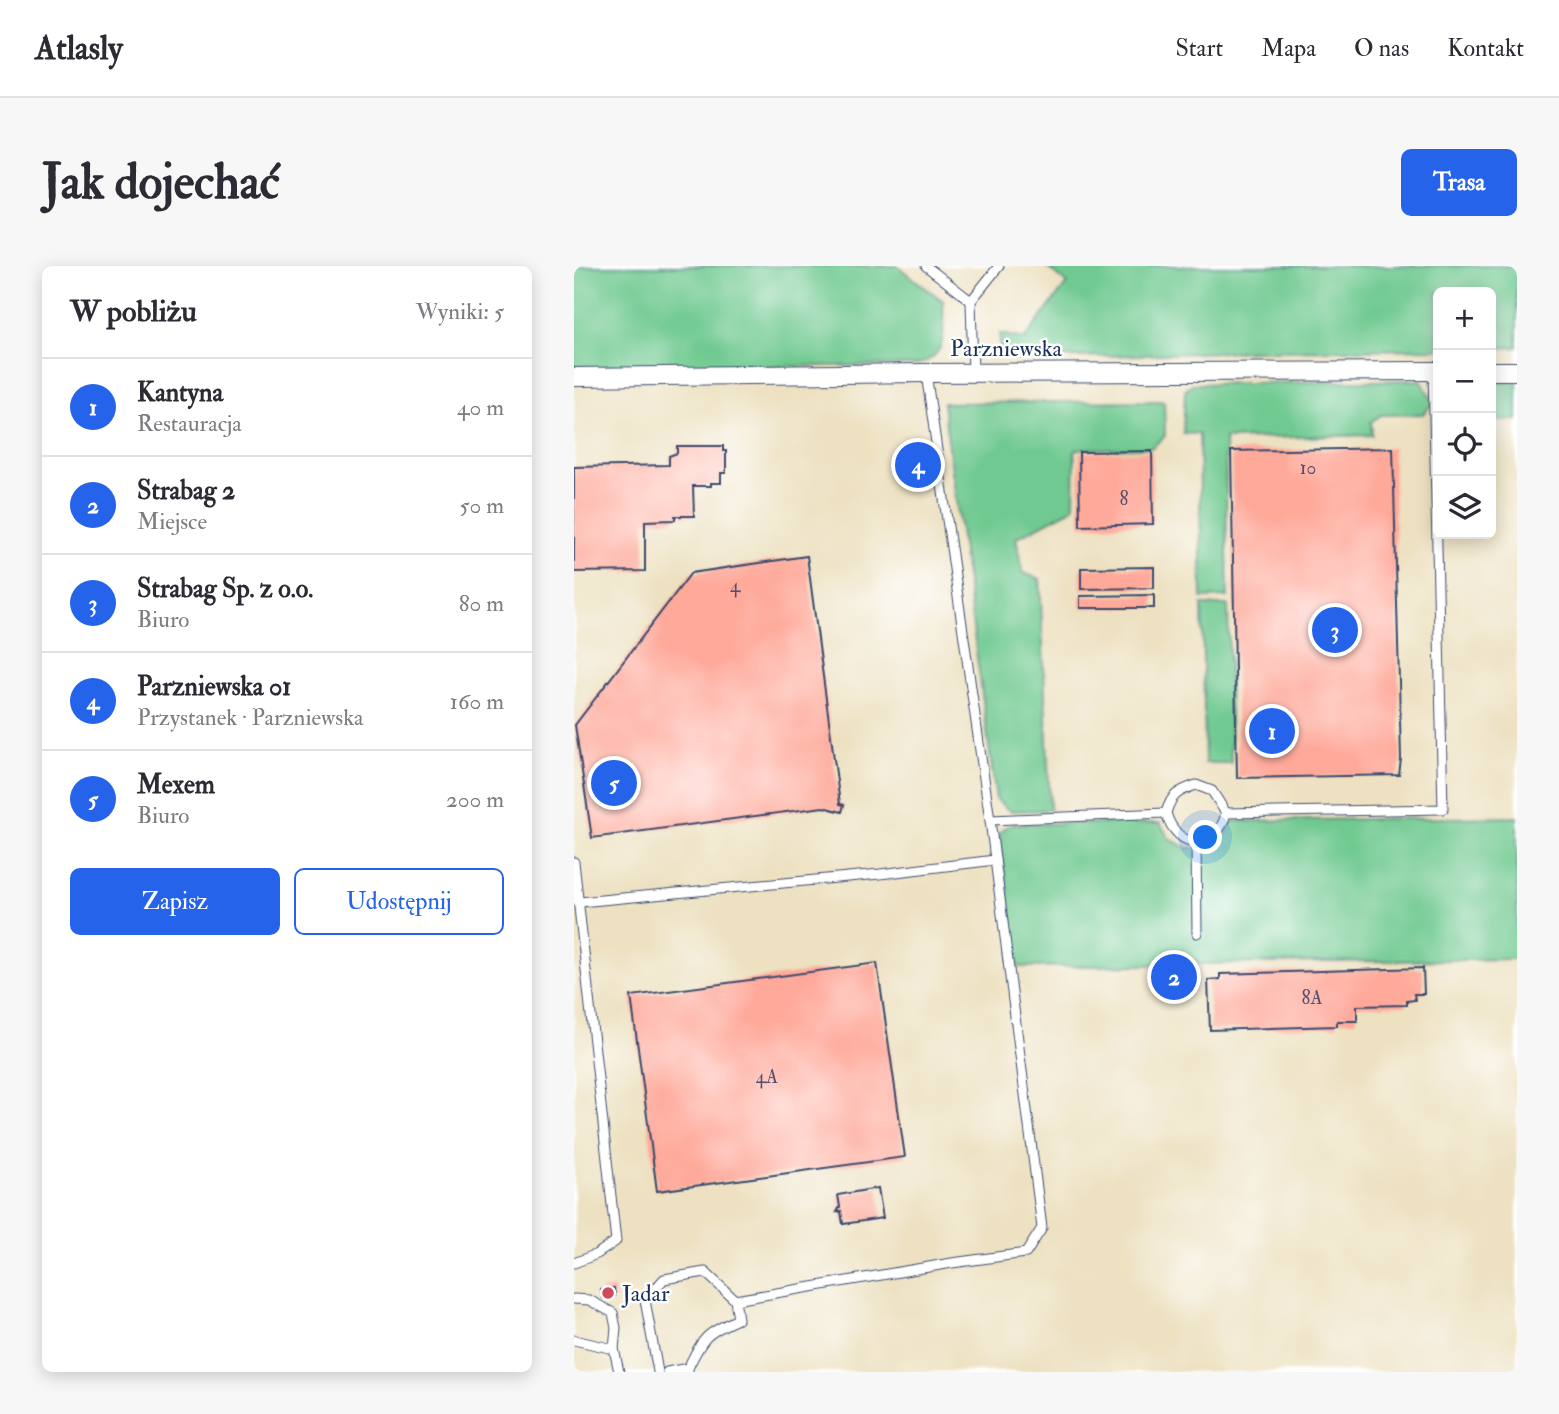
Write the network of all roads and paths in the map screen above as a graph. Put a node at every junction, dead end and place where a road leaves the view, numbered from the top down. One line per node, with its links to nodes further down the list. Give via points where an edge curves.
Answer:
1 (926, 266): 3 (lane)
2 (999, 266): 3 (lane)
3 (971, 300): 7 (lane)
4 (1433, 371): 7 (street, Parzniewska)
5 (1496, 371): 6 (street)
6 (1517, 371)
7 (973, 372): 8 (street, Parzniewska)
8 (926, 373): 9 (street, Parzniewska); 13 (lane)
9 (574, 377)
10 (1437, 413): 12 (lane, via 1443,809)
11 (1166, 813): 12 (lane, via 1170,799 1196,785 1212,791); 13 (lane); 14 (lane, via 1178,837)
12 (1226, 813): 14 (lane, via 1217,833)
13 (990, 820): 15 (lane)
14 (1196, 842): 18 (lane)
15 (995, 860): 17 (lane); 21 (lane, via 1042,1227 1026,1254)
16 (574, 862): 17 (lane)
17 (577, 900): 19 (lane, via 616,1241)
18 (1197, 933)
19 (574, 1263)
20 (574, 1299): 23 (lane, via 589,1300 613,1312)
21 (736, 1300): 24 (lane, via 738,1319 702,1340); 26 (lane, via 705,1272 664,1279 645,1300)
22 (574, 1340): 23 (lane)
23 (614, 1349): 25 (lane)
24 (688, 1370): 27 (lane)
25 (619, 1372)
26 (658, 1372)
27 (667, 1372)

